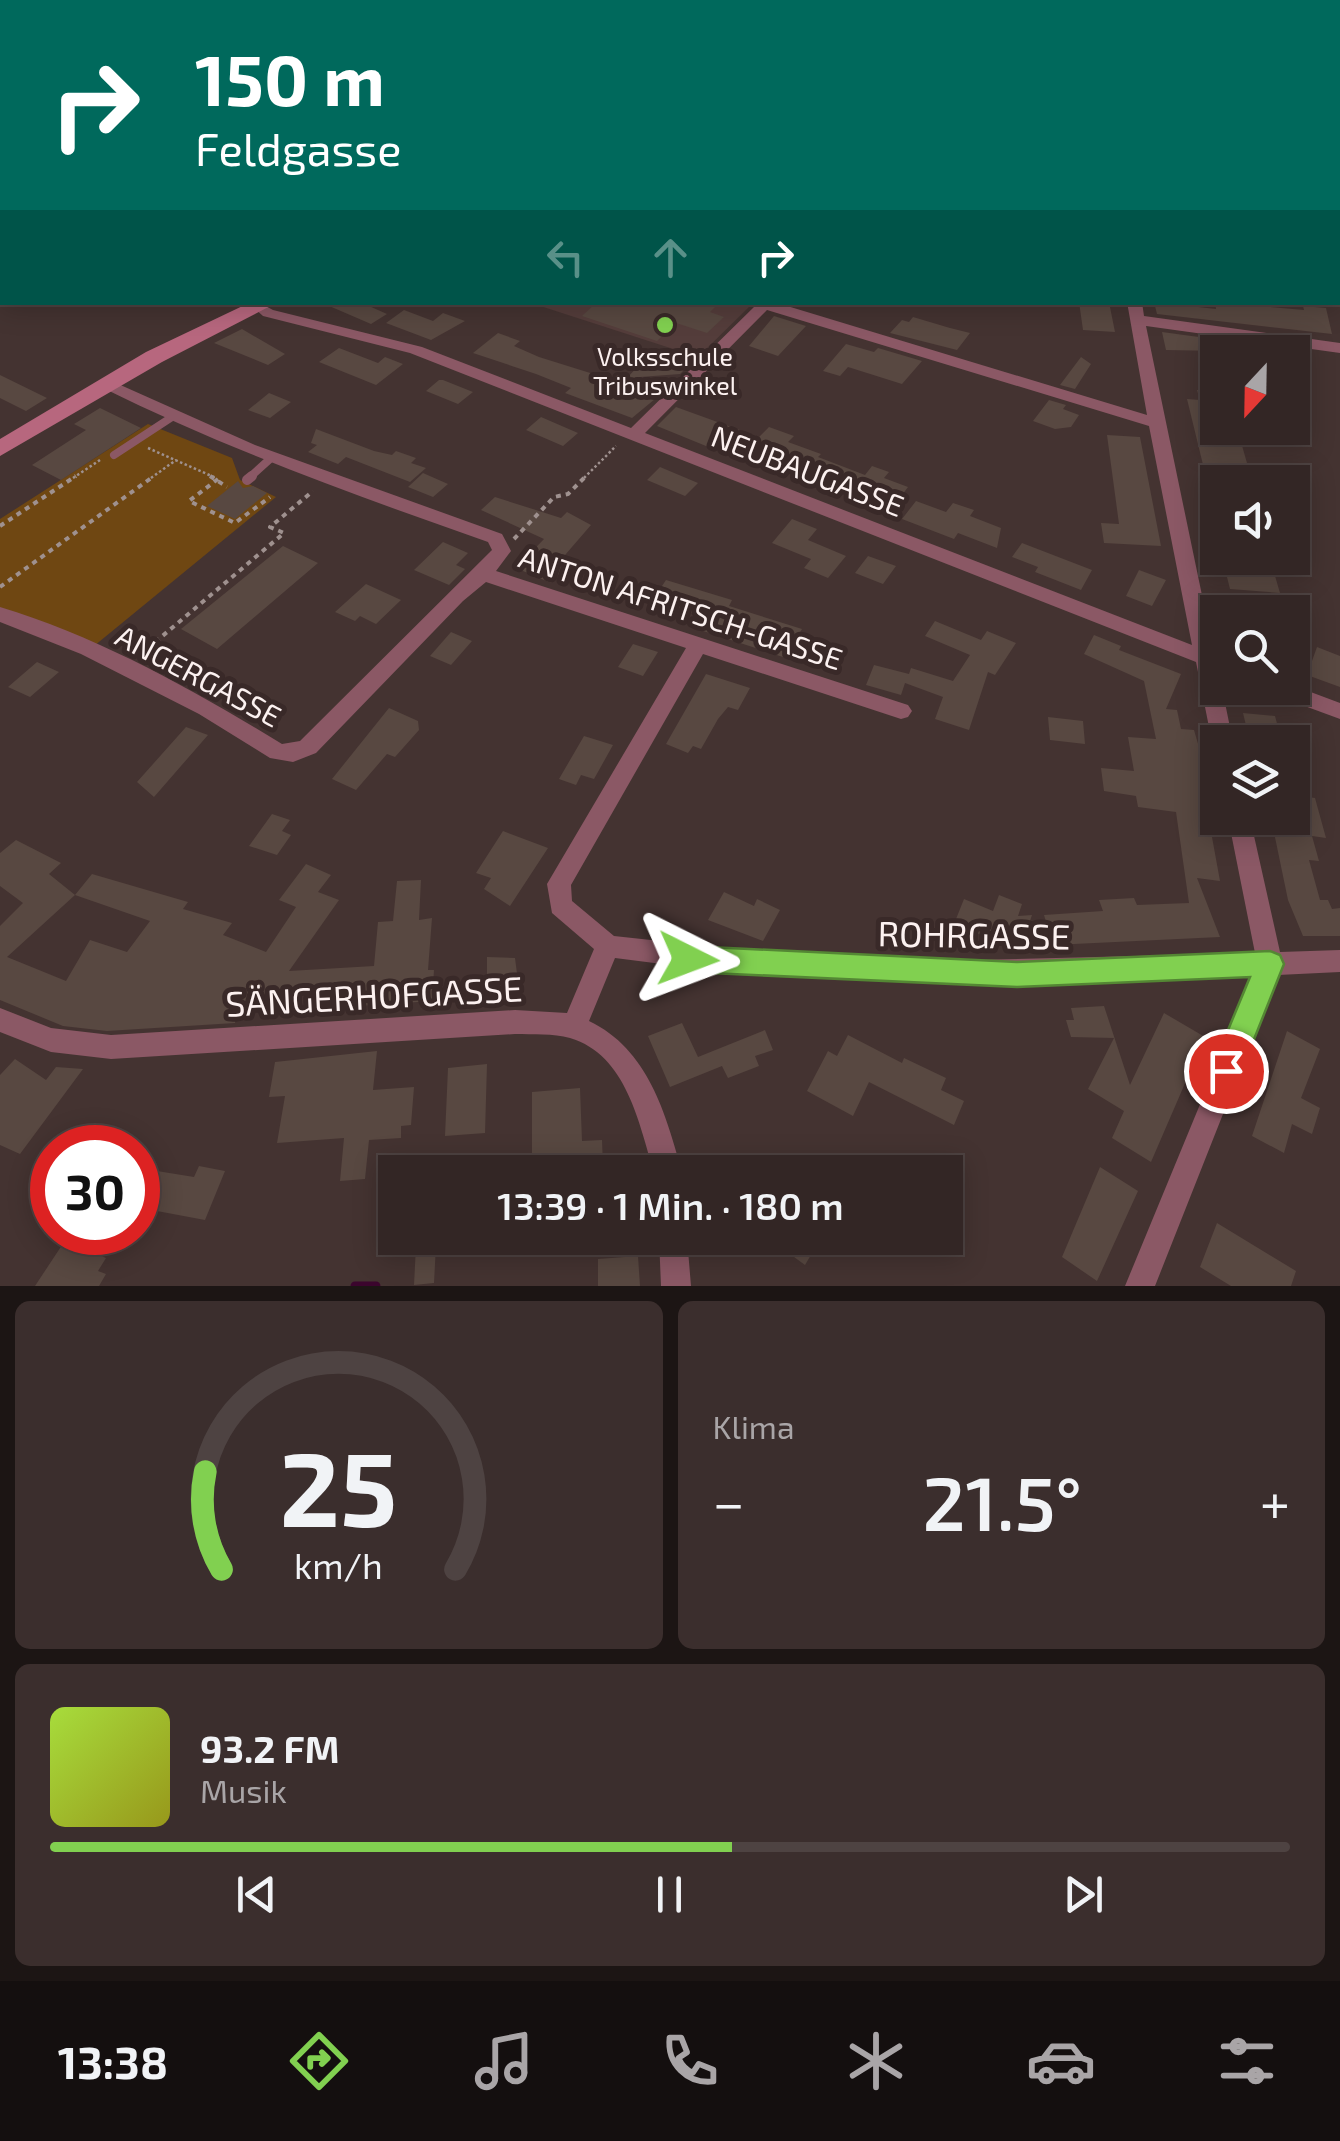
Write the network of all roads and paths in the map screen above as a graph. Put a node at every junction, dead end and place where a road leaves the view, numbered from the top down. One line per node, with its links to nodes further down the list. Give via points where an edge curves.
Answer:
1 (761, 305): 9 (street)
2 (770, 305): 8 (street)
3 (257, 308): 6 (street); 9 (street, NEUBAUGASSE, via 416,350)
4 (1136, 311): 5 (street); 8 (street)
5 (1340, 348)
6 (106, 384): 7 (street, ANTON AFRITSCH-GASSE); 12 (street)
7 (172, 418): 10 (lane); 14 (street, ANTON AFRITSCH-GASSE)
8 (1156, 423): 25 (street)
9 (635, 434): 28 (street, NEUBAUGASSE)
10 (134, 442): 13 (lane); 15 (path)
11 (617, 445): 22 (path)
12 (0, 450)
13 (114, 455): 21 (path)
14 (271, 458): 17 (street, ANTON AFRITSCH-GASSE); 18 (lane)
15 (176, 460): 16 (path); 24 (path)
16 (218, 479): 19 (path); 20 (path, via 189,502 235,523)
17 (327, 479): 22 (street, ANTON AFRITSCH-GASSE, via 495,538); 29 (path, via 270,527 284,533)
18 (247, 480)
19 (227, 487)
20 (270, 497)
21 (0, 526)
22 (502, 552): 23 (street, ANTON AFRITSCH-GASSE)
23 (484, 574): 27 (street, ANTON AFRITSCH-GASSE); 29 (street, ANGERGASSE, via 293,754 278,752)
24 (0, 586)
25 (1200, 610)
26 (0, 614): 29 (street, ANGERGASSE)
27 (698, 645): 31 (street, ANTON AFRITSCH-GASSE); 34 (street, via 560,884 560,906)
28 (1200, 656)
29 (124, 668)
30 (1310, 700): 32 (street)
31 (901, 711)
32 (1340, 712)
33 (1243, 835): 36 (street)
34 (608, 946): 36 (street, ROHRGASSE, via 688,959 1017,974); 38 (street)
35 (1340, 961): 36 (street, ROHRGASSE)
36 (1270, 964): 42 (street)
37 (0, 1020): 38 (street, SÄNGERHOFGASSE, via 51,1040 111,1047 515,1022)
38 (574, 1027): 39 (street, SÄNGERHOFGASSE, via 612,1046 635,1078)
39 (662, 1155)
40 (674, 1255): 41 (street)
41 (676, 1286)
42 (1140, 1286)

